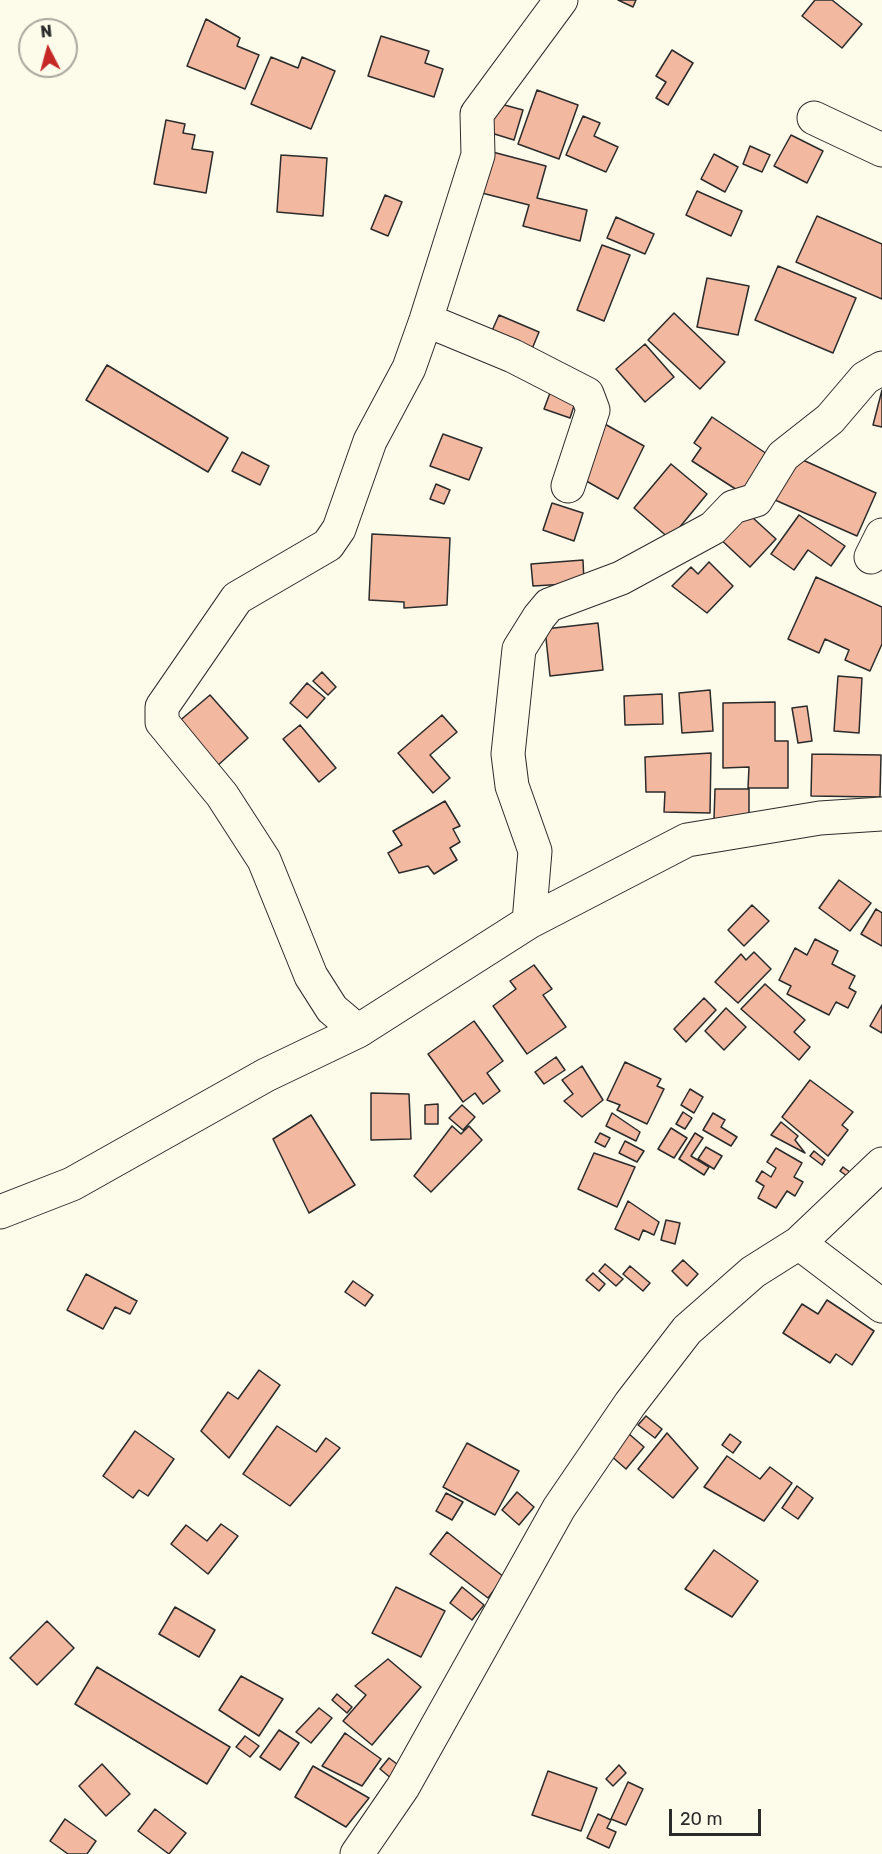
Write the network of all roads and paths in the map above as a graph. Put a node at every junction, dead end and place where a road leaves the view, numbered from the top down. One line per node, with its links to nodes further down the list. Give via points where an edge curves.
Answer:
1 (561, 0): 4 (street, via 477,114 478,155)
2 (814, 118): 3 (street)
3 (882, 150)
4 (426, 320): 6 (street, via 513,356 587,394 593,410); 9 (street, via 409,368 370,441 339,529 328,545 237,598 162,707 162,722 222,795 264,860 311,976 332,1009)
5 (882, 368): 8 (street, via 865,378 830,419 783,456 756,500 733,507 713,528 621,578 549,605 539,617 519,649 508,754 512,786 535,851)
6 (568, 486)
7 (882, 814): 8 (street, via 820,818 687,840)
8 (529, 922): 9 (street)
9 (358, 1031): 11 (street, via 266,1074 72,1184)
10 (882, 1164): 12 (street)
11 (0, 1212)
12 (798, 1243): 13 (street); 14 (street, via 753,1272 687,1330 630,1404 560,1508 403,1787)
13 (882, 1306)
14 (357, 1854)

